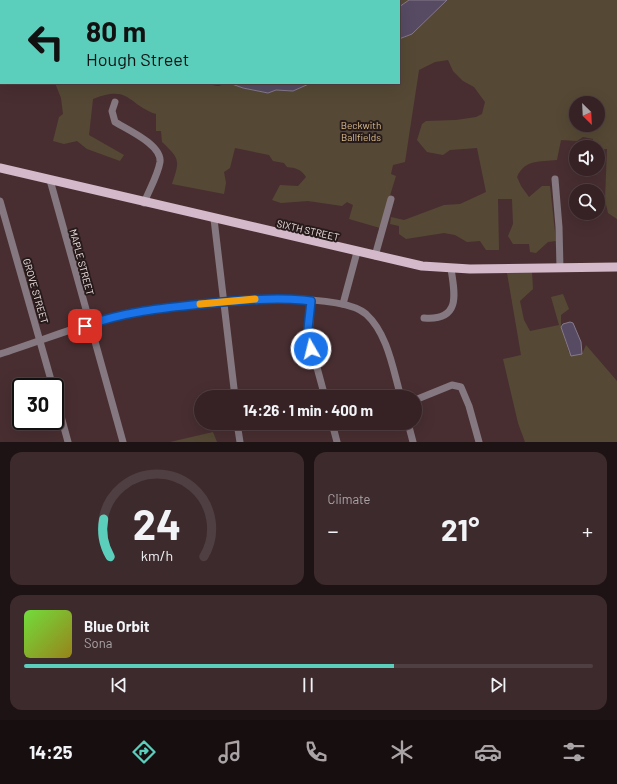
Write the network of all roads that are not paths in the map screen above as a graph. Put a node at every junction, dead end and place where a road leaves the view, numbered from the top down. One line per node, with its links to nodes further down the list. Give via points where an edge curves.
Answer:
1 (115, 102): 7 (street, via 112,111 115,122 154,147 160,155 159,165)
2 (0, 168): 4 (main road, SIXTH STREET)
3 (555, 179): 12 (street)
4 (50, 180): 7 (main road, SIXTH STREET); 18 (street, MAPLE STREET)
5 (391, 199): 10 (street)
6 (0, 201): 19 (street, GROVE STREET)
7 (144, 203): 8 (main road, SIXTH STREET)
8 (214, 219): 9 (main road, SIXTH STREET); 15 (street)
9 (357, 252): 10 (main road, SIXTH STREET); 16 (street)
10 (375, 256): 13 (main road, SIXTH STREET)
11 (617, 267): 12 (main road, SIXTH STREET)
12 (560, 268): 13 (main road, SIXTH STREET)
13 (451, 269): 17 (street, via 455,294 452,306 440,317)
14 (311, 301): 15 (street, via 278,299); 16 (street); 23 (street, via 309,338)
15 (224, 302): 18 (street, via 136,312); 22 (street)
16 (343, 304): 24 (street, via 365,314 379,332)
17 (424, 318)
18 (89, 325): 19 (street); 31 (street, MAPLE STREET)
19 (40, 341): 20 (street); 21 (street, GROVE STREET)
20 (0, 354)
21 (50, 378)
22 (233, 390)
23 (323, 390)
24 (399, 390)
25 (422, 397): 35 (street, via 452,385 461,387)
26 (64, 427): 30 (street)
27 (238, 430): 32 (street)
28 (334, 430): 33 (street)
29 (410, 430): 34 (street)
30 (68, 442)
31 (123, 442)
32 (240, 442)
33 (337, 442)
34 (413, 442)
35 (479, 442)

